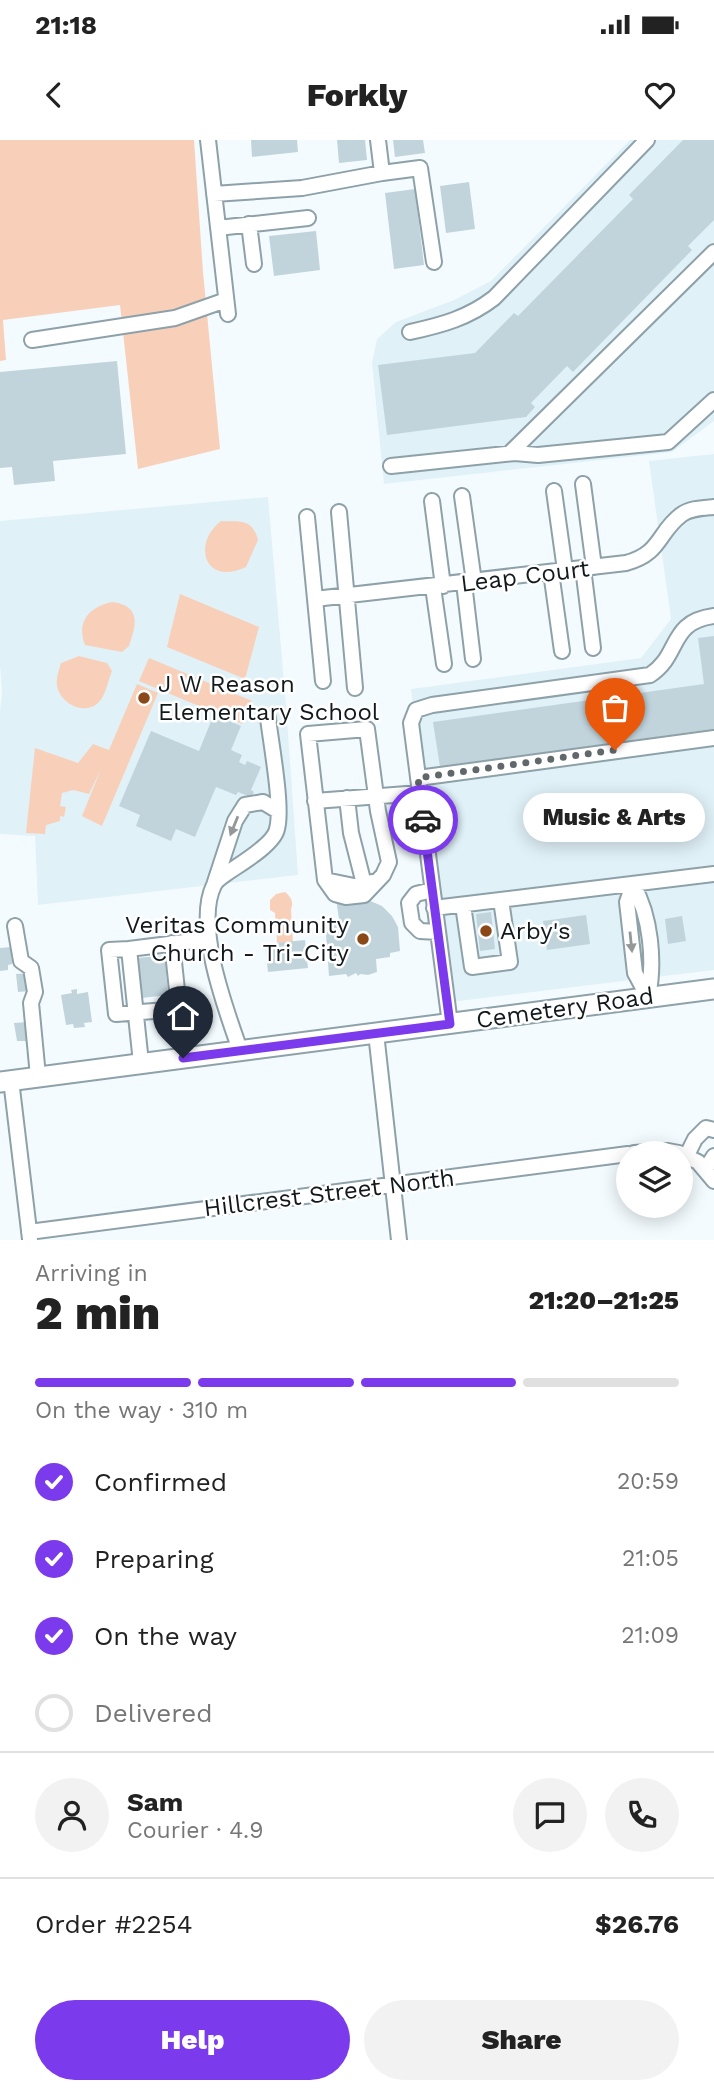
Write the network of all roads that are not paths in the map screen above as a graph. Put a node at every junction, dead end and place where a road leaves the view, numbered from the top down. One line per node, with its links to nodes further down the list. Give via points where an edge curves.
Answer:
1 (208, 140): 5 (street)
2 (378, 140): 4 (street)
3 (647, 140): 12 (street, via 494,298 449,323)
4 (382, 173): 5 (street, via 302,188); 10 (street, via 420,168)
5 (214, 194): 8 (street)
6 (308, 218): 7 (street)
7 (249, 224): 8 (street); 11 (street)
8 (218, 228): 13 (street, via 227,307)
9 (714, 252): 15 (street)
10 (434, 262)
11 (254, 264)
12 (410, 332)
13 (32, 340)
14 (714, 400): 15 (street, via 667,442 538,455)
15 (510, 453): 16 (street)
16 (391, 466)
17 (583, 484): 24 (street)
18 (554, 491): 25 (street)
19 (462, 496): 26 (street)
20 (432, 501): 27 (street)
21 (714, 507): 24 (street, Leap Court, via 681,515 640,560)
22 (339, 512): 28 (street)
23 (307, 517): 29 (street)
24 (589, 568): 25 (street, Leap Court); 31 (street)
25 (558, 571): 26 (street, Leap Court); 32 (street)
26 (469, 583): 27 (street, Leap Court); 33 (street)
27 (438, 587): 28 (street, Leap Court); 34 (street)
28 (347, 596): 29 (street, Leap Court); 36 (street)
29 (315, 600): 35 (street)
30 (714, 616): 39 (street, via 699,618 684,628 660,669 650,675 415,710 411,723)
31 (593, 649)
32 (562, 651)
33 (473, 659)
34 (444, 664)
35 (323, 681)
36 (355, 688)
37 (268, 718): 44 (street)
38 (714, 738): 39 (street)
39 (418, 778): 40 (street)
40 (420, 793): 41 (street); 51 (street)
41 (375, 796): 42 (street); 43 (street, via 367,729 308,734); 47 (street, via 389,857)
42 (347, 798): 43 (street); 49 (street)
43 (315, 801): 46 (street)
44 (278, 811): 48 (street, via 277,832); 48 (street, one-way to 48, via 263,802 245,805 235,821)
45 (714, 874): 50 (street)
46 (325, 880): 47 (street, via 335,894 346,897 363,895); 49 (street)
47 (380, 880): 49 (street)
48 (215, 883): 57 (street, via 208,902)
49 (364, 884)
50 (633, 885): 52 (street); 60 (street, via 627,902 635,973)
51 (432, 890): 54 (street); 56 (street, via 415,894 409,904 412,923 420,931)
52 (501, 900): 53 (street); 53 (street, via 510,962 472,967)
53 (463, 905): 54 (street)
54 (434, 908): 56 (street)
55 (15, 926): 66 (street, via 21,961 32,968)
56 (438, 932): 62 (street)
57 (209, 939): 58 (street); 64 (street)
58 (172, 943): 61 (street, via 129,949); 61 (street, via 179,1009)
59 (714, 989): 60 (main road, Cemetery Road)
60 (648, 997): 62 (main road, Cemetery Road)
61 (135, 1014): 65 (street)
62 (450, 1024): 63 (main road, Cemetery Road)
63 (376, 1032): 64 (main road, Cemetery Road); 74 (street)
64 (240, 1050): 65 (main road, Cemetery Road)
65 (141, 1063): 66 (main road, Cemetery Road)
66 (38, 1076): 67 (main road, Cemetery Road)
67 (6, 1081): 75 (street)
68 (714, 1130): 69 (street, via 706,1128)
69 (693, 1141)
70 (616, 1156): 74 (street, Hillcrest Street North)
71 (714, 1156): 73 (street)
72 (693, 1160): 73 (street)
73 (709, 1176)
74 (393, 1184): 75 (street, Hillcrest Street North); 76 (street)
75 (29, 1236)
76 (399, 1240)

